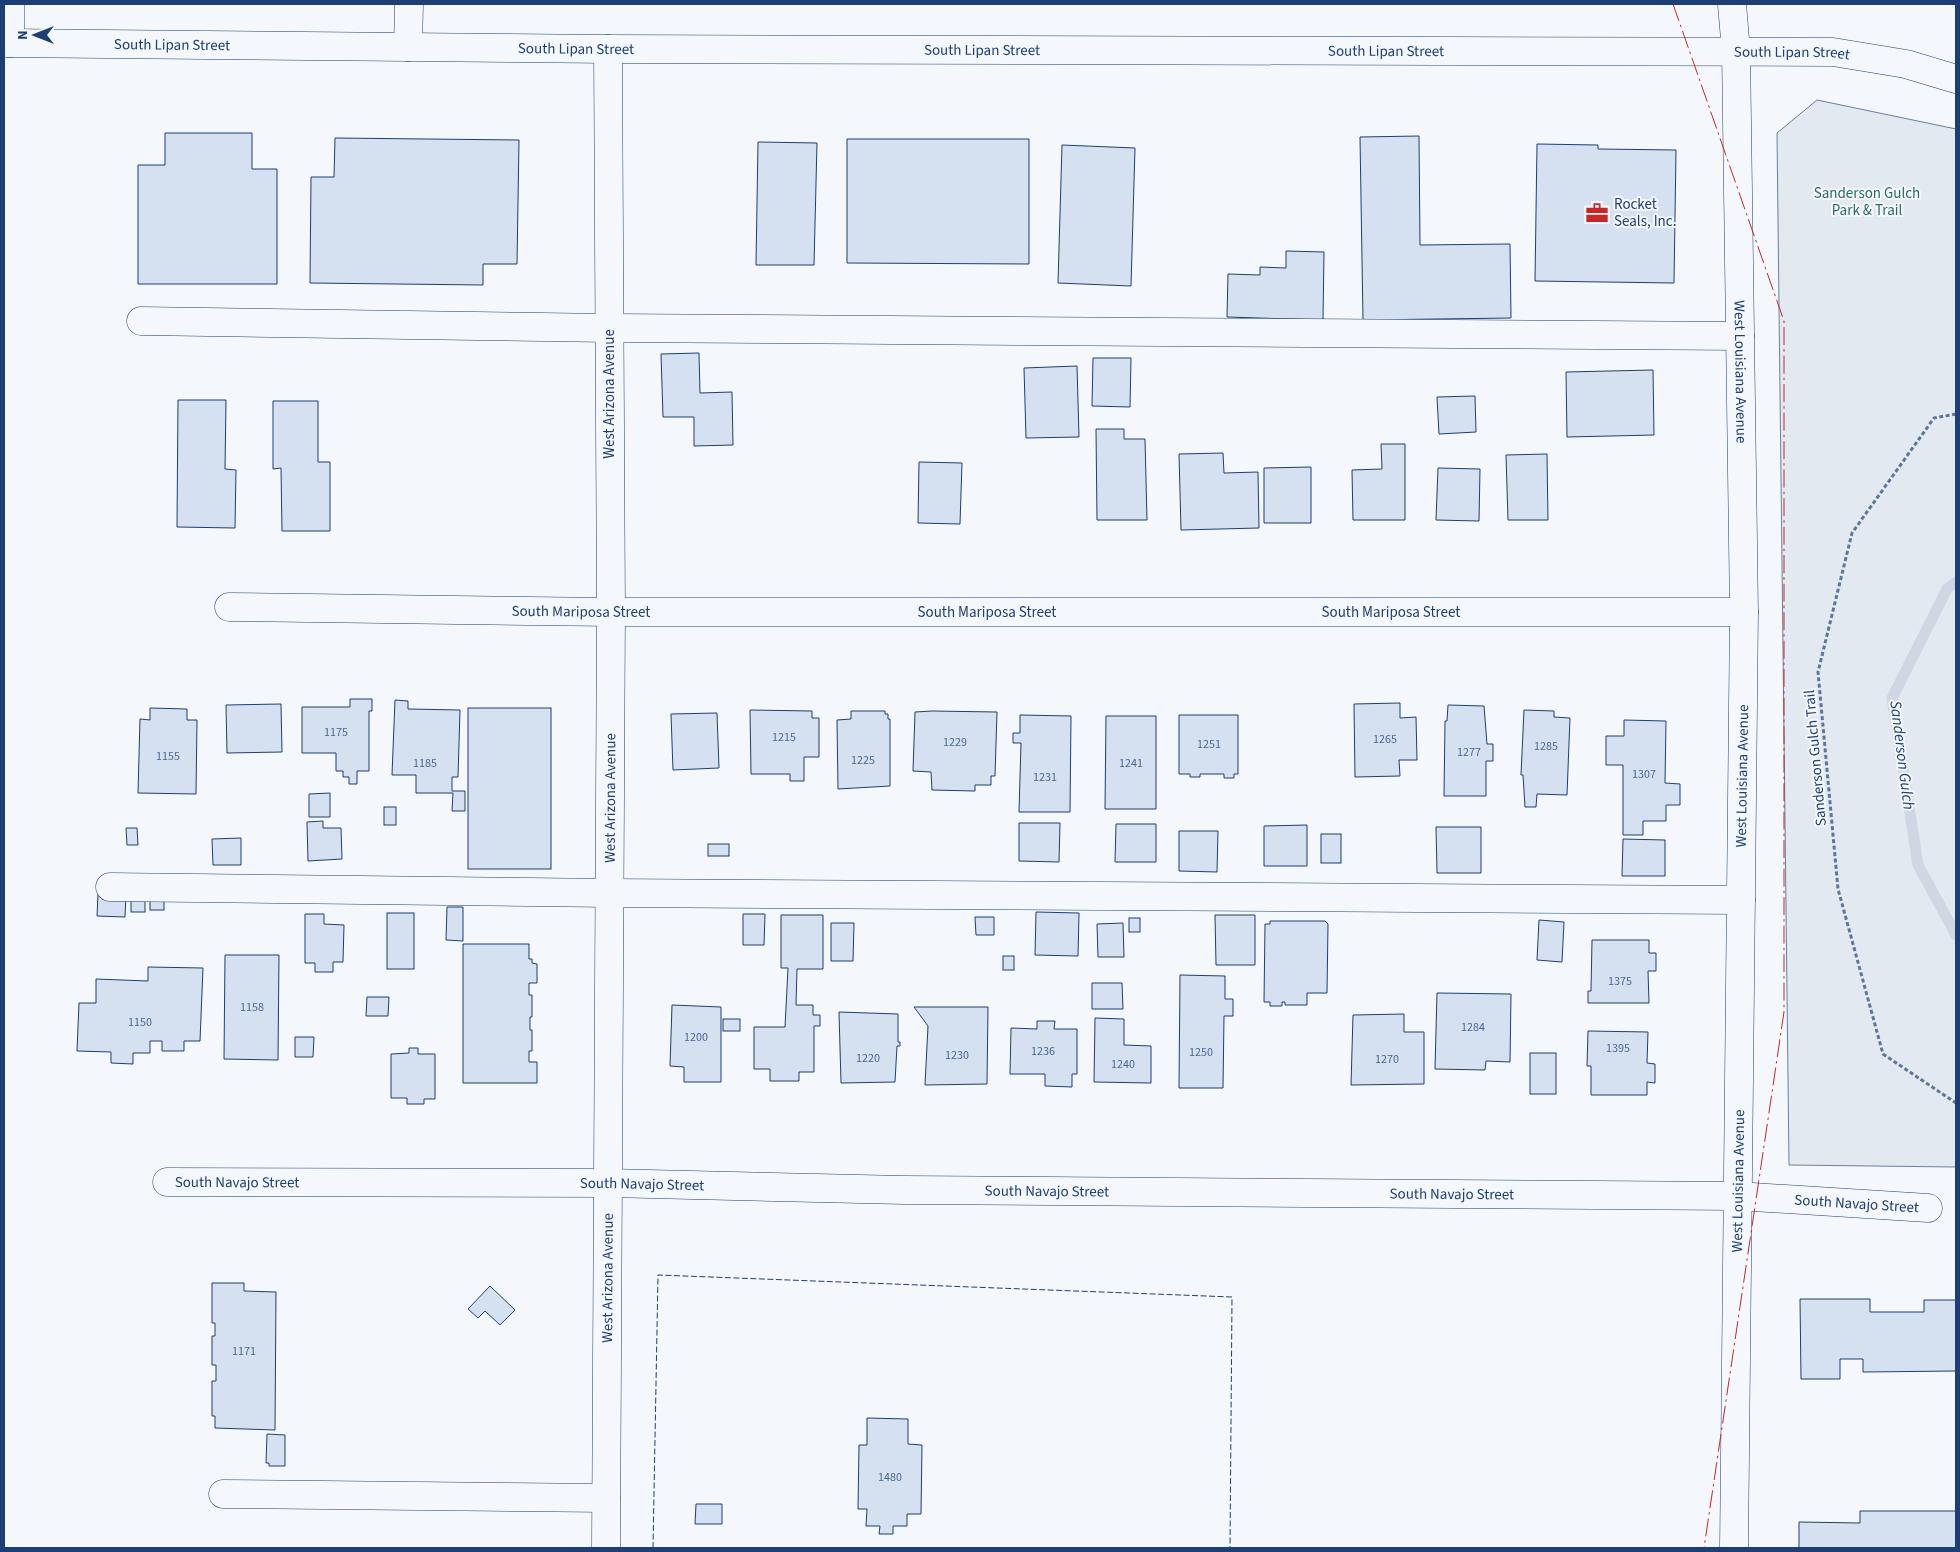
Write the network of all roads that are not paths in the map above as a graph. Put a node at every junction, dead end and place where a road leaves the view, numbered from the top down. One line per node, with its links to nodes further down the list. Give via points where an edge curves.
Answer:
1 (10, 4): 4 (street)
2 (409, 4): 5 (street)
3 (1732, 4): 7 (street, West Louisiana Avenue)
4 (7, 43): 5 (street, South Lipan Street)
5 (408, 47): 6 (street, South Lipan Street)
6 (608, 49): 7 (street, South Lipan Street); 10 (street, West Arizona Avenue)
7 (1736, 51): 8 (street, South Lipan Street, via 1833,52 1906,64); 11 (street, West Louisiana Avenue)
8 (1956, 79)
9 (141, 321): 10 (street)
10 (609, 328): 11 (street); 13 (street, West Arizona Avenue)
11 (1740, 336): 14 (street, West Louisiana Avenue)
12 (229, 607): 13 (street, South Mariposa Street)
13 (611, 612): 14 (street, South Mariposa Street); 16 (street, West Arizona Avenue)
14 (1744, 612): 17 (street, West Louisiana Avenue)
15 (110, 887): 16 (street)
16 (609, 893): 17 (street); 19 (street, West Arizona Avenue)
17 (1740, 900): 20 (street, West Louisiana Avenue)
18 (166, 1182): 19 (street, South Navajo Street)
19 (608, 1183): 20 (street, South Navajo Street, via 914,1190); 23 (street, West Arizona Avenue)
20 (1737, 1196): 21 (street, South Navajo Street); 25 (street, West Louisiana Avenue)
21 (1928, 1208)
22 (223, 1494): 23 (street)
23 (606, 1498): 24 (street, West Arizona Avenue)
24 (606, 1548)
25 (1734, 1548)

